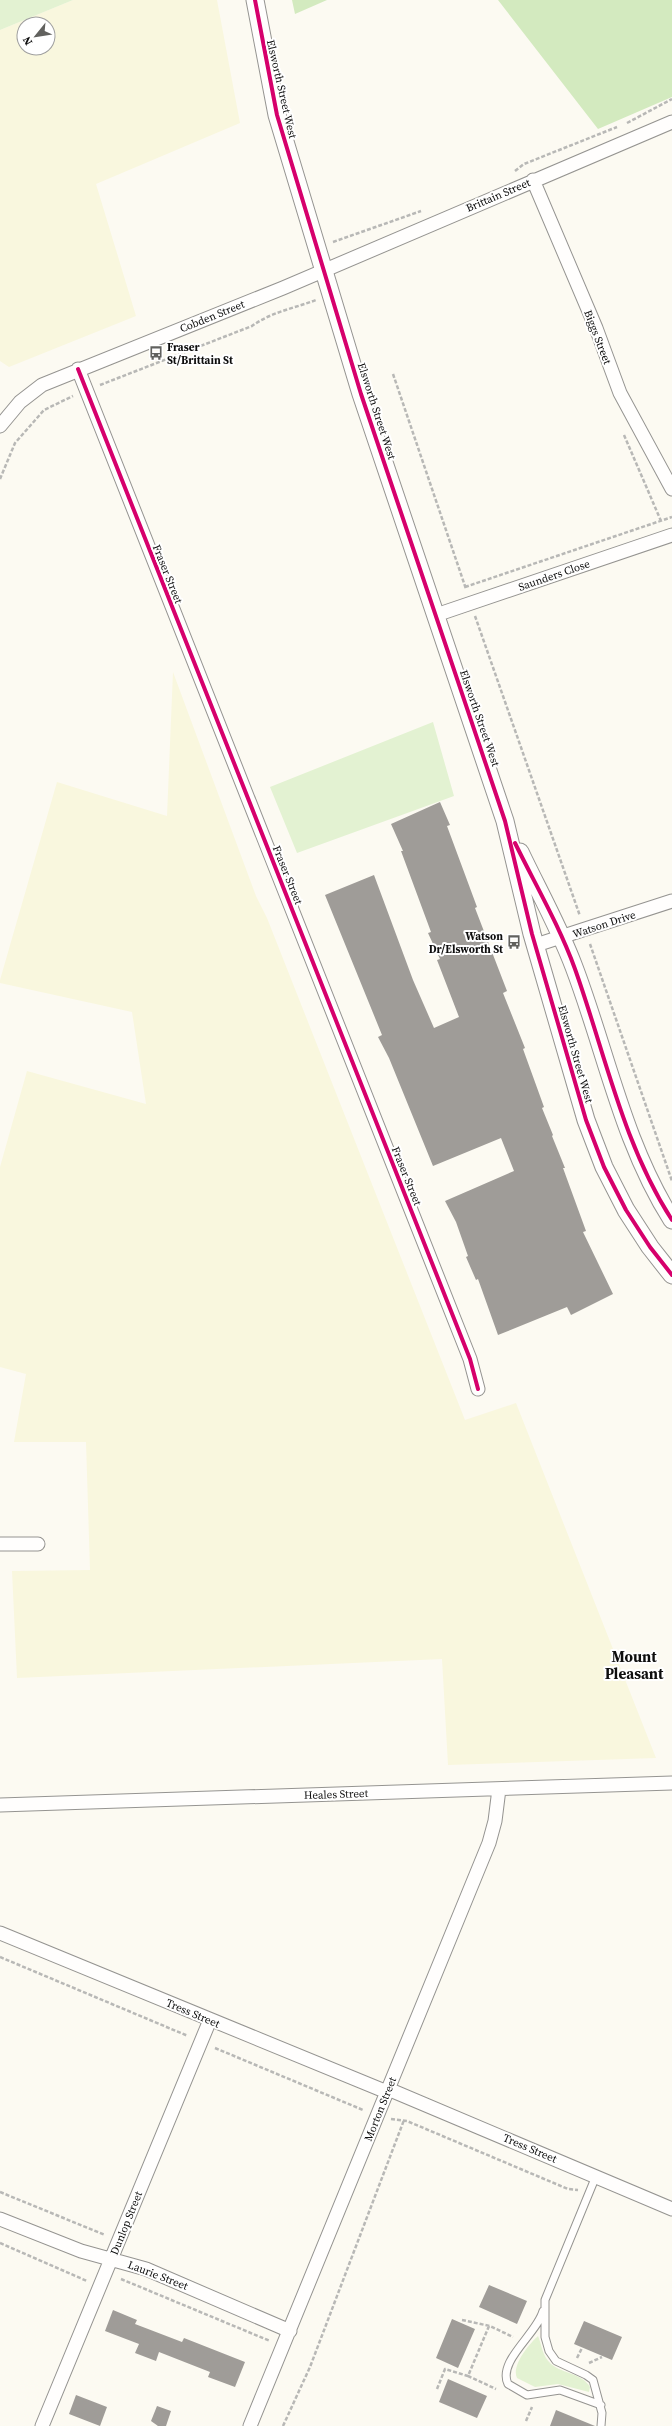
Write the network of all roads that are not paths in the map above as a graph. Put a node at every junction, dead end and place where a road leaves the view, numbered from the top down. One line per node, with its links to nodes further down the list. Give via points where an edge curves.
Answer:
1 (255, 0): 4 (street, Elsworth Street West, via 277,116)
2 (672, 122): 3 (street, Brittain Street)
3 (533, 180): 4 (street, Brittain Street); 7 (street, Biggs Street, via 596,328 620,393)
4 (325, 270): 5 (street, Cobden Street); 9 (street, Elsworth Street West, via 361,394)
5 (78, 369): 6 (street, Cobden Street, via 31,392); 16 (street, Fraser Street, via 470,1359)
6 (0, 426)
7 (672, 489)
8 (672, 535): 9 (street, Saunders Close)
9 (436, 616): 10 (street, Elsworth Street West)
10 (505, 821): 12 (street, Elsworth Street West); 13 (street, Elsworth Street West)
11 (672, 901): 12 (street, Watson Drive)
12 (562, 938): 13 (street, Watson Drive); 14 (street, Elsworth Street West, via 577,974 637,1152)
13 (536, 945): 15 (street, Elsworth Street West, via 578,1093 604,1166 638,1230)
14 (672, 1220)
15 (672, 1274)
16 (478, 1388)
17 (0, 1544): 18 (street)
18 (38, 1544)
19 (672, 1783): 20 (street, Heales Street)
20 (498, 1789): 21 (street, Heales Street); 24 (street, Morton Street, via 495,1821 489,1844)
21 (0, 1805)
22 (0, 1933): 23 (street, Tress Street)
23 (210, 2020): 24 (street, Tress Street); 28 (street, Dunlop Street)
24 (387, 2091): 25 (street, Tress Street); 30 (street, Morton Street)
25 (596, 2176): 26 (street, Tress Street); 29 (lane)
26 (672, 2208)
27 (0, 2219): 28 (street, Laurie Street, via 81,2251)
28 (112, 2259): 30 (street, Laurie Street, via 146,2269); 32 (street, Dunlop Street)
29 (545, 2303): 31 (lane, via 545,2337 549,2351 558,2362 590,2377); 31 (lane, via 538,2324 508,2366 505,2375 507,2383 513,2389 527,2395 560,2390)
30 (290, 2331): 33 (street, Morton Street)
31 (601, 2405): 34 (lane)
32 (42, 2426)
33 (250, 2426)
34 (601, 2426)

